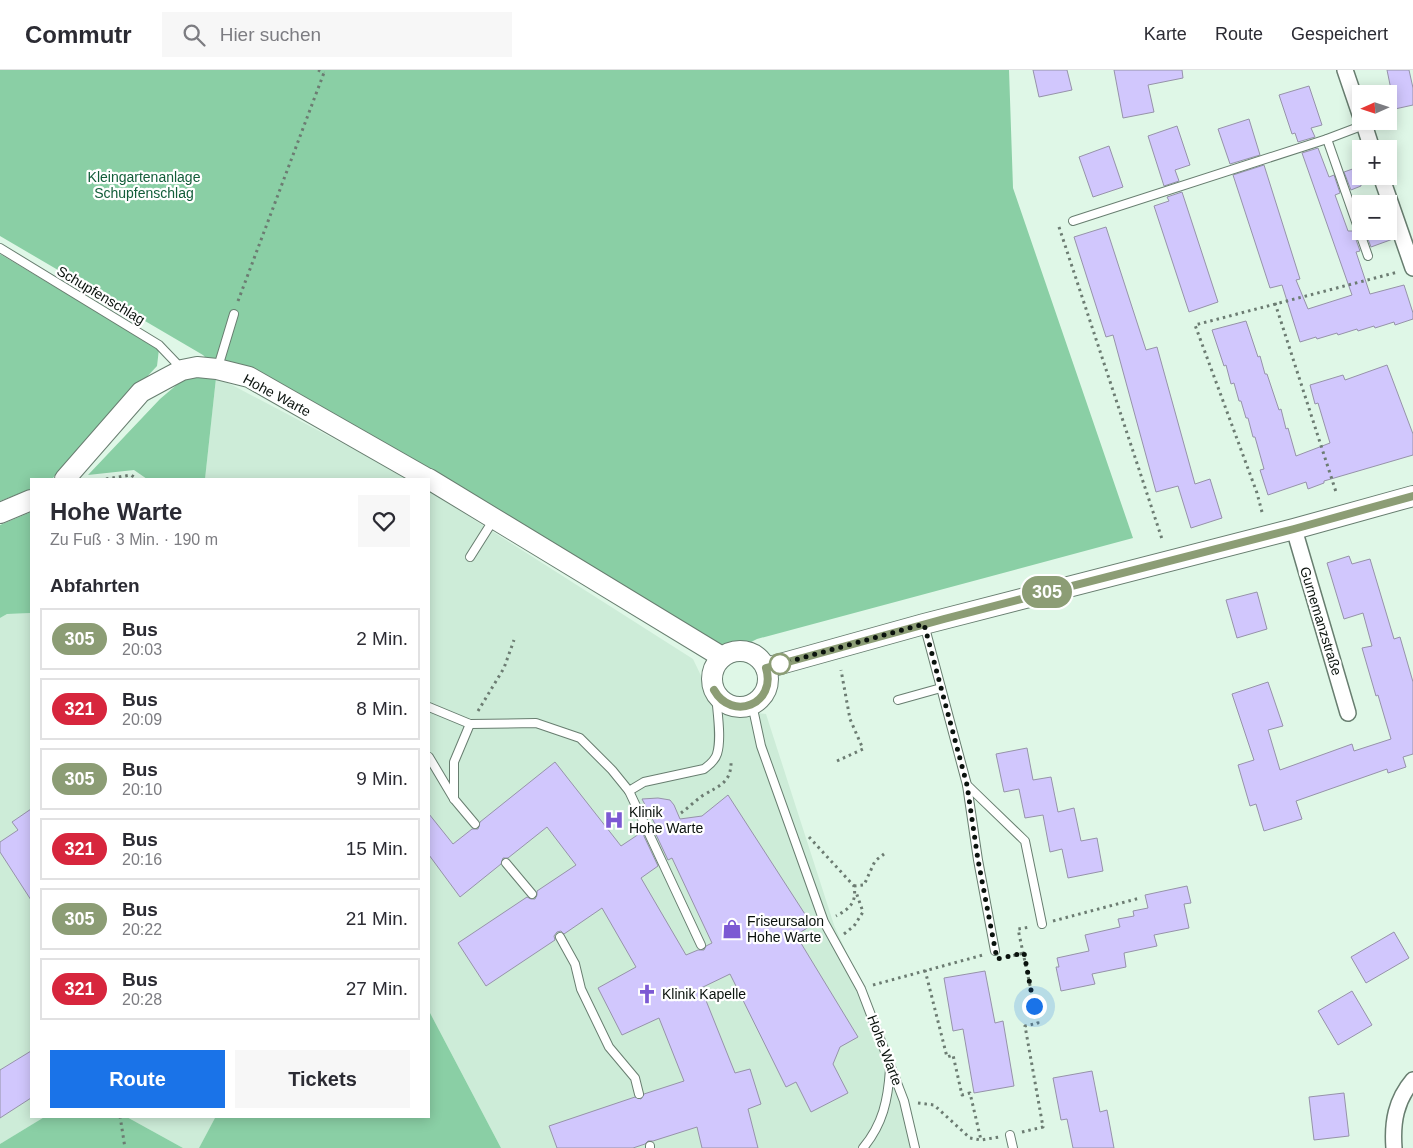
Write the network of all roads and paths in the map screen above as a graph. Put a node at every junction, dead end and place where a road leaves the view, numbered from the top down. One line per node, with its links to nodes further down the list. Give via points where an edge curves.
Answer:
1 (318, 70): 3 (path)
2 (1345, 70): 4 (street)
3 (325, 72): 13 (path)
4 (1352, 90)
5 (1352, 126): 6 (lane)
6 (1327, 139): 8 (lane); 10 (lane)
7 (1385, 185): 11 (street)
8 (1073, 221): 28 (path, via 1058,226)
9 (0, 248): 15 (lane, Schupfenschlag, via 160,345)
10 (1368, 256)
11 (1408, 269): 12 (path)
12 (1275, 303): 21 (path); 24 (path, via 1195,325)
13 (234, 314): 14 (lane)
14 (217, 369): 15 (street, Hohe Warte, via 197,367); 19 (street, Hohe Warte, via 249,377)
15 (182, 370): 16 (street, Hohe Warte, via 141,392)
16 (67, 478)
17 (112, 478): 18 (path, via 131,475)
18 (136, 478)
19 (426, 478)
20 (430, 480): 26 (street, Hohe Warte)
21 (1336, 492)
22 (1413, 496): 27 (street)
23 (30, 500): 25 (street)
24 (1262, 512)
25 (0, 513)
26 (494, 518): 29 (lane); 32 (street, Hohe Warte)
27 (1294, 529): 30 (street); 40 (street, Gurnemanzstraße)
28 (1162, 539)
29 (470, 557)
30 (924, 624): 33 (street); 35 (lane)
31 (514, 640): 41 (path, via 504,668)
32 (722, 657): 33 (street, via 735,651 750,653 759,658); 36 (street, via 712,674)
33 (766, 668): 38 (street, via 766,688)
34 (841, 670): 43 (path, via 850,719 863,750)
35 (941, 688): 37 (lane); 44 (lane)
36 (716, 694): 38 (street, via 732,706); 45 (lane, via 719,735 717,755 711,763 704,769 644,782)
37 (898, 700)
38 (752, 704): 48 (lane, Hohe Warte, via 760,746)
39 (430, 707): 41 (lane)
40 (1348, 713)
41 (470, 724): 45 (lane, via 536,723 580,738); 46 (lane, via 454,762)
42 (430, 759): 46 (lane)
43 (837, 761)
44 (967, 785): 55 (lane, via 1025,841); 59 (lane)
45 (629, 791): 58 (lane)
46 (454, 799): 47 (lane)
47 (475, 824)
48 (791, 831): 51 (path, via 808,837); 54 (lane, Hohe Warte)
49 (884, 854): 51 (path, via 875,861 864,885)
50 (506, 863): 52 (lane)
51 (854, 886): 54 (path, via 854,903); 57 (path, via 864,912 854,926)
52 (532, 894)
53 (1140, 898): 55 (path)
54 (824, 922): 57 (lane, Hohe Warte)
55 (1042, 924): 60 (path, via 1018,929)
56 (560, 937): 65 (lane, via 575,964 581,989 609,1047 634,1078)
57 (834, 943): 62 (lane, Hohe Warte)
58 (701, 945)
59 (995, 951): 60 (path, via 997,959); 61 (path)
60 (1024, 953): 68 (path, via 1038,1023 1025,1026 1043,1127)
61 (925, 970): 62 (path); 69 (path, via 947,1057 953,1055 962,1095 970,1093)
62 (862, 989): 63 (lane, Hohe Warte)
63 (890, 1065): 66 (lane, Hohe Warte); 71 (lane, via 882,1113 875,1134)
64 (1413, 1080): 74 (street, via 1398,1105)
65 (639, 1094)
66 (904, 1101): 69 (path, via 934,1105 970,1138); 72 (lane, Hohe Warte)
67 (120, 1118): 70 (path)
68 (1010, 1135): 69 (path); 73 (lane)
69 (982, 1140)
70 (125, 1148)
71 (863, 1148)
72 (915, 1148)
73 (1013, 1148)
74 (1394, 1148)

